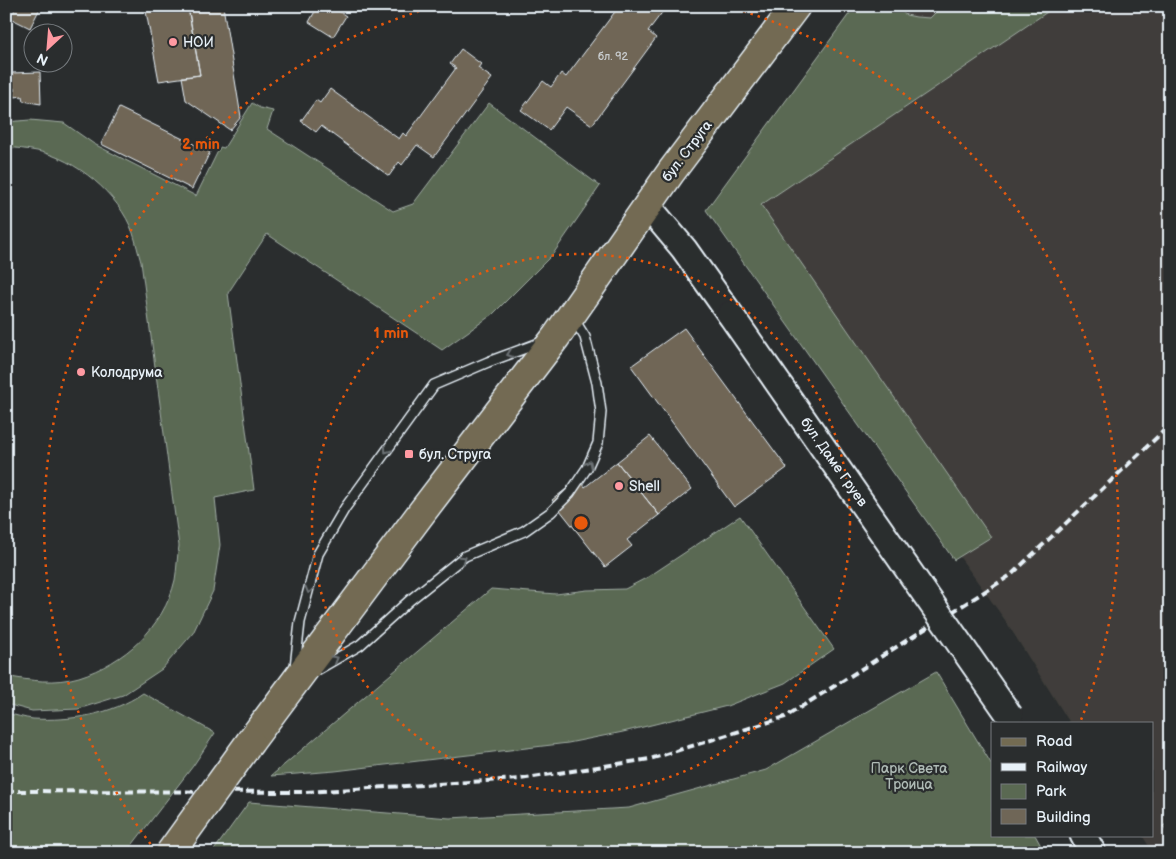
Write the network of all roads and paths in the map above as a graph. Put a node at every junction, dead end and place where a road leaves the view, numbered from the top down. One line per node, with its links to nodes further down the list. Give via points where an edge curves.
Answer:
1 (796, 6): 2 (main road, бул. Струга)
2 (647, 205): 3 (main road, бул. Струга); 5 (main road, бул. Даме Груев, bridge, via 684,249)
3 (564, 326): 4 (main road, бул. Струга); 4 (lane, one-way to 4, via 434,385 345,508 318,554 300,622); 4 (lane, one-way to 3, via 360,645 465,556 524,531 551,512 570,493 588,468 598,443 601,412 598,383 585,337)
4 (294, 684): 7 (main road, бул. Струга, bridge)
5 (1012, 719)
6 (1084, 836): 8 (main road)
7 (170, 853)
8 (1094, 853)

